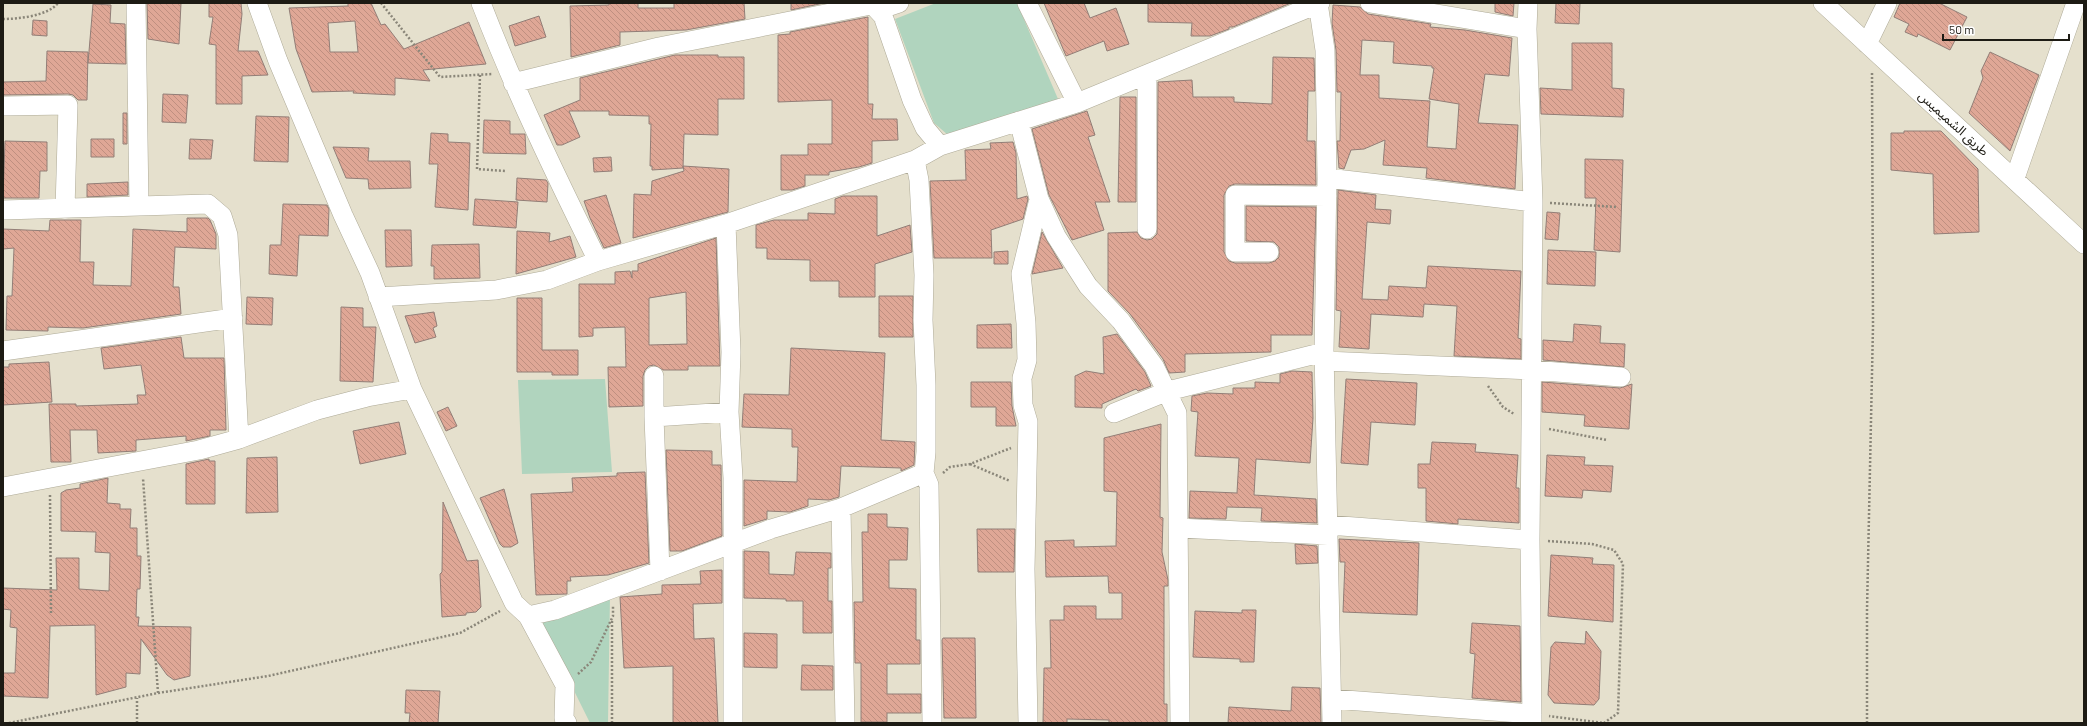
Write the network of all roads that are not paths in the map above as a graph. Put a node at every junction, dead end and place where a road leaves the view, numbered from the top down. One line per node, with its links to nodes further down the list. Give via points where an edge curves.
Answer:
1 (136, 3): 26 (street)
2 (257, 3): 34 (street, via 278,61)
3 (480, 3): 16 (street)
4 (899, 3): 11 (street, via 890,6)
5 (1027, 3): 17 (street)
6 (1370, 3): 13 (street)
7 (1528, 3): 13 (street)
8 (1823, 3): 14 (street, طريق الشميميس)
9 (1887, 3): 14 (street)
10 (2076, 3): 22 (street)
11 (871, 4): 16 (street); 20 (street, via 883,16 912,100 925,128)
12 (1319, 4): 15 (street); 23 (street, via 1325,50)
13 (1527, 29): 25 (street)
14 (1867, 44): 22 (street, طريق الشميميس)
15 (1147, 75): 17 (street); 30 (street)
16 (511, 78): 33 (street)
17 (1077, 103): 19 (street)
18 (3, 106): 27 (street, via 68,105)
19 (1019, 121): 20 (street); 24 (street)
20 (940, 146): 21 (street)
21 (915, 160): 29 (street); 47 (street, via 919,180 924,275)
22 (2015, 178): 31 (street, طريق الشميميس)
23 (1327, 187): 25 (street); 32 (street, via 1235,195 1235,252); 37 (street)
24 (1039, 199): 42 (street, via 1056,236 1088,286 1121,321 1154,366); 62 (street, via 1021,274 1026,323 1023,405 1028,422 1025,569)
25 (1533, 202): 38 (street)
26 (139, 206): 27 (street); 35 (street, via 208,204 222,216 228,235)
27 (65, 209): 28 (street)
28 (3, 210)
29 (726, 224): 33 (street); 43 (street, via 731,352)
30 (1147, 229)
31 (2084, 244)
32 (1269, 252)
33 (598, 261): 34 (street, via 547,280 496,290)
34 (378, 297): 41 (street)
35 (233, 318): 36 (street); 46 (street)
36 (3, 351)
37 (1325, 356): 38 (street); 42 (street); 51 (street)
38 (1531, 370): 40 (street); 52 (street)
39 (654, 376): 45 (street)
40 (1621, 377)
41 (412, 389): 46 (street, via 317,410); 55 (street, via 514,603)
42 (1168, 391): 44 (street); 50 (street, via 1177,413)
43 (729, 412): 45 (street); 53 (street, via 733,471)
44 (1114, 413)
45 (654, 417): 54 (street)
46 (239, 439): 48 (street, via 199,450)
47 (926, 479): 49 (street); 61 (street)
48 (3, 487)
49 (841, 508): 53 (street, via 771,529); 60 (street)
50 (1178, 528): 51 (street); 63 (street)
51 (1328, 530): 52 (street); 56 (street)
52 (1530, 540): 57 (street)
53 (732, 544): 54 (street); 59 (street)
54 (660, 571): 55 (street, via 555,610)
55 (528, 616): 58 (street, via 565,685 564,718)
56 (1332, 699): 57 (street); 64 (street)
57 (1532, 719)
58 (567, 723)
59 (733, 723)
60 (845, 723)
61 (932, 723)
62 (1028, 723)
63 (1180, 723)
64 (1332, 723)

